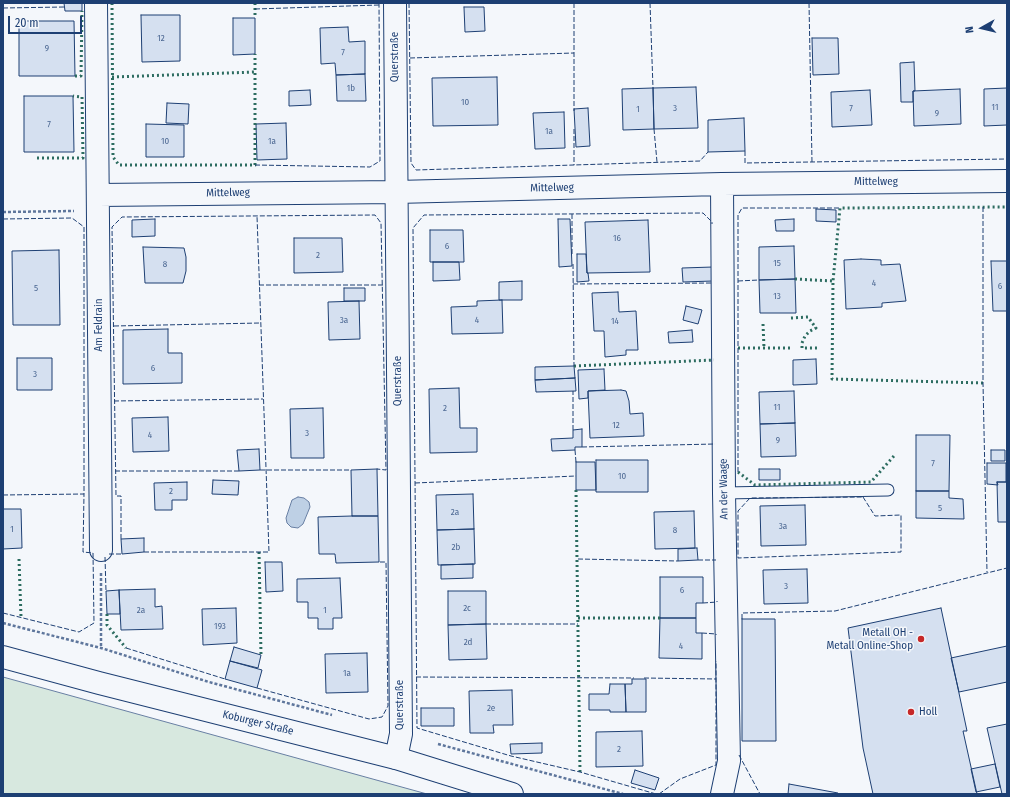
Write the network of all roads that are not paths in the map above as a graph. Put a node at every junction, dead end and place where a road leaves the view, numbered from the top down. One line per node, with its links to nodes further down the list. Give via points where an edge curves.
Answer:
1 (96, 3): 6 (street, Am Feldrain)
2 (395, 3): 5 (street, Querstraße)
3 (1007, 181): 4 (street, Mittelweg)
4 (722, 184): 5 (street, Mittelweg); 8 (street, An der Waage)
5 (396, 192): 6 (street, Mittelweg); 11 (street, Querstraße, via 401,734)
6 (98, 195): 9 (street, Am Feldrain)
7 (888, 490): 8 (lane)
8 (724, 493): 13 (street, An der Waage, via 729,762)
9 (101, 550)
10 (3, 657): 11 (street, Koburger Straße)
11 (396, 758): 12 (street, Koburger Straße)
12 (512, 794)
13 (722, 794)

